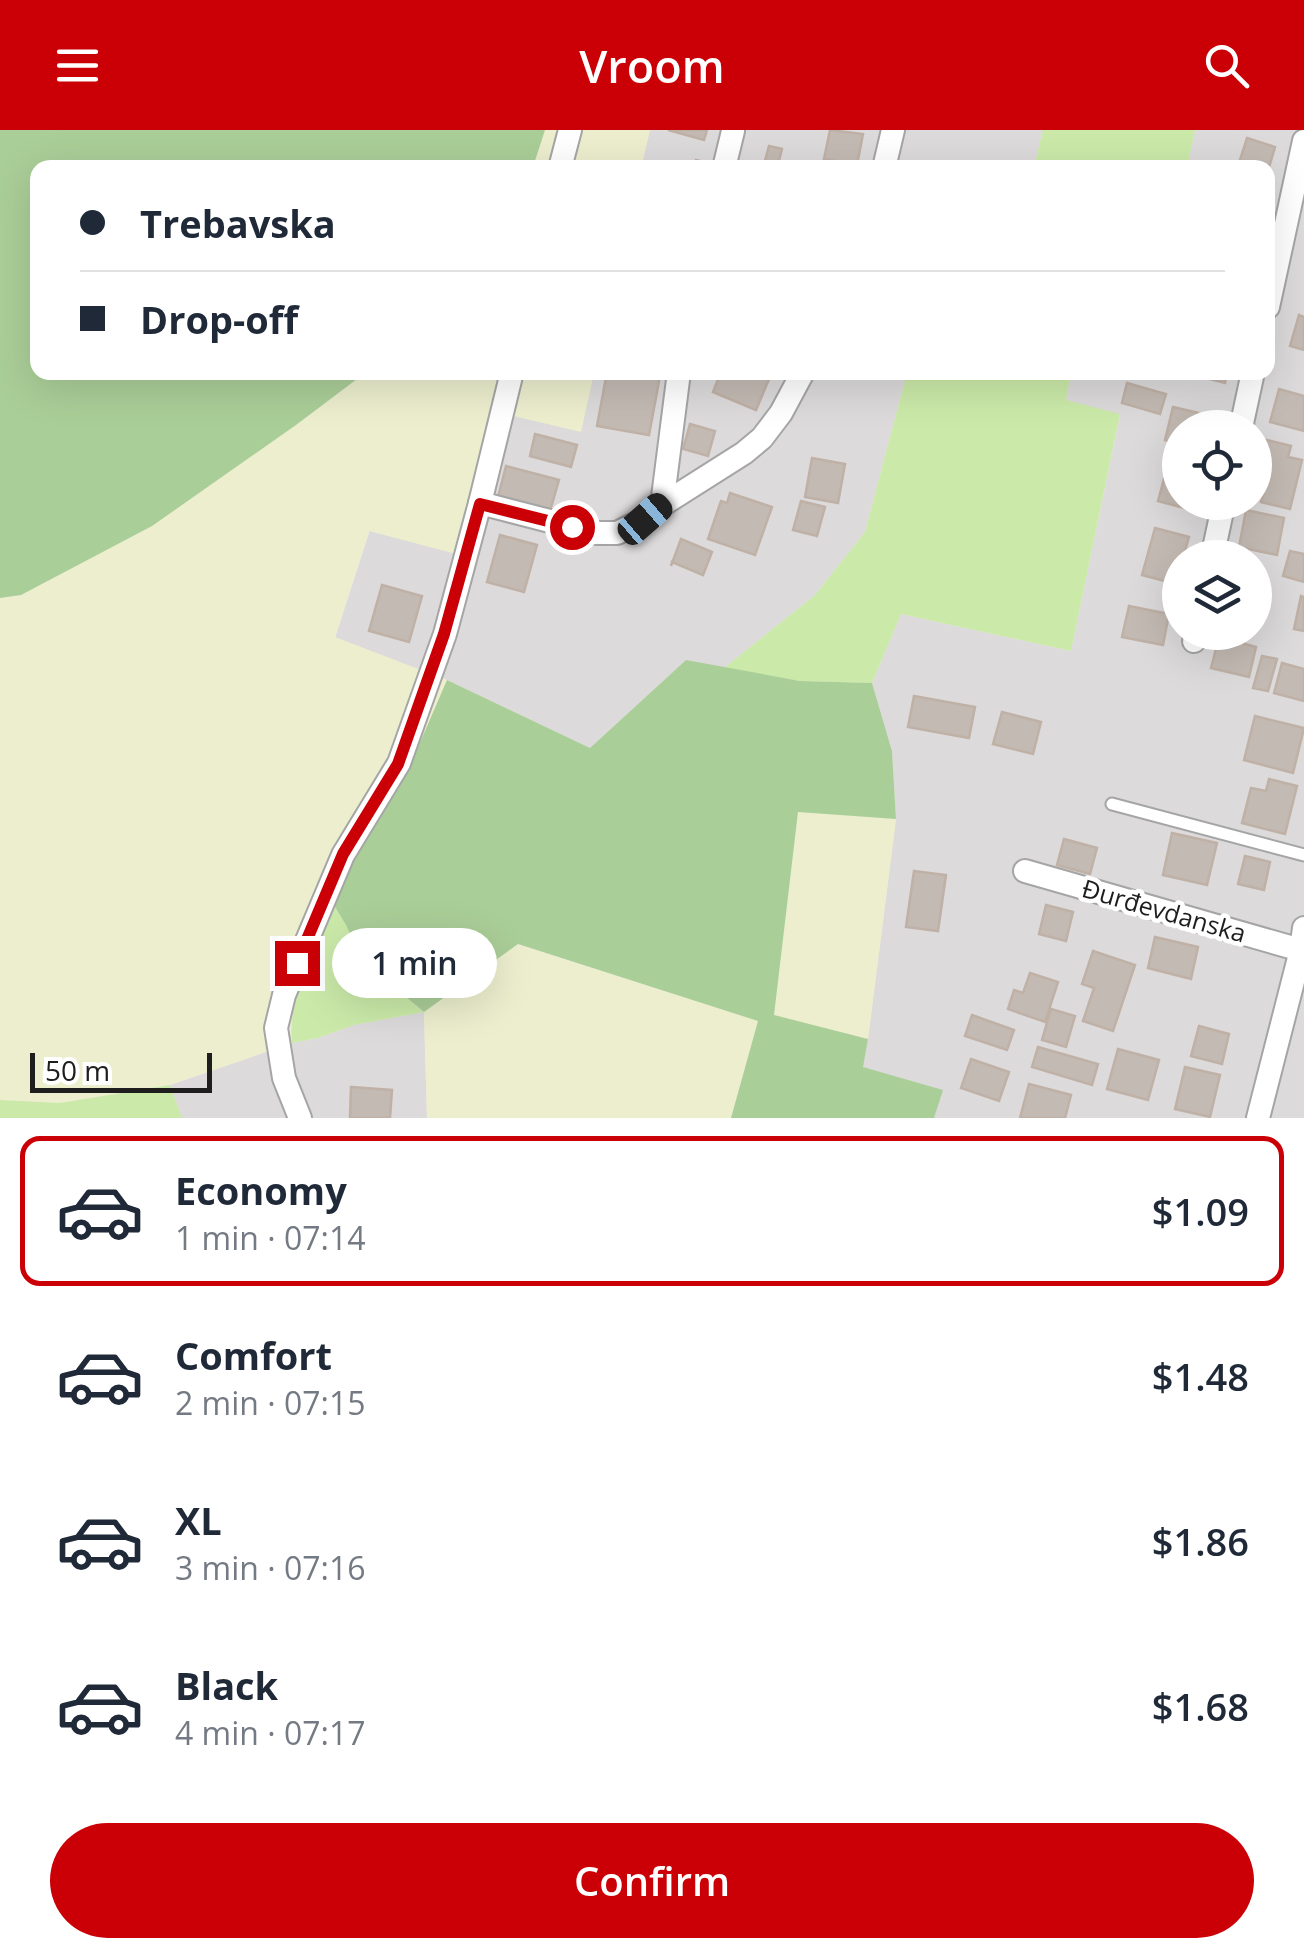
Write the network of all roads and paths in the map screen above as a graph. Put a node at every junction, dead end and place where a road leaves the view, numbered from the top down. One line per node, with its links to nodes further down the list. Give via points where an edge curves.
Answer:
1 (570, 130): 5 (street)
2 (733, 130): 6 (street)
3 (892, 130): 7 (street)
4 (1304, 141): 8 (street)
5 (562, 160)
6 (726, 160)
7 (886, 160)
8 (1275, 274)
9 (510, 380): 14 (street)
10 (678, 380): 15 (street)
11 (800, 380): 15 (street, via 762,438)
12 (1251, 380): 13 (street)
13 (1245, 410)
14 (480, 504): 15 (street, via 596,533 617,533); 20 (street, via 398,764 343,854 284,995 276,1028 284,1078)
15 (662, 505)
16 (1112, 804): 17 (lane)
17 (1304, 856)
18 (1024, 871): 19 (street, Đurđevdanska)
19 (1303, 943): 21 (street)
20 (300, 1118)
21 (1258, 1118)

